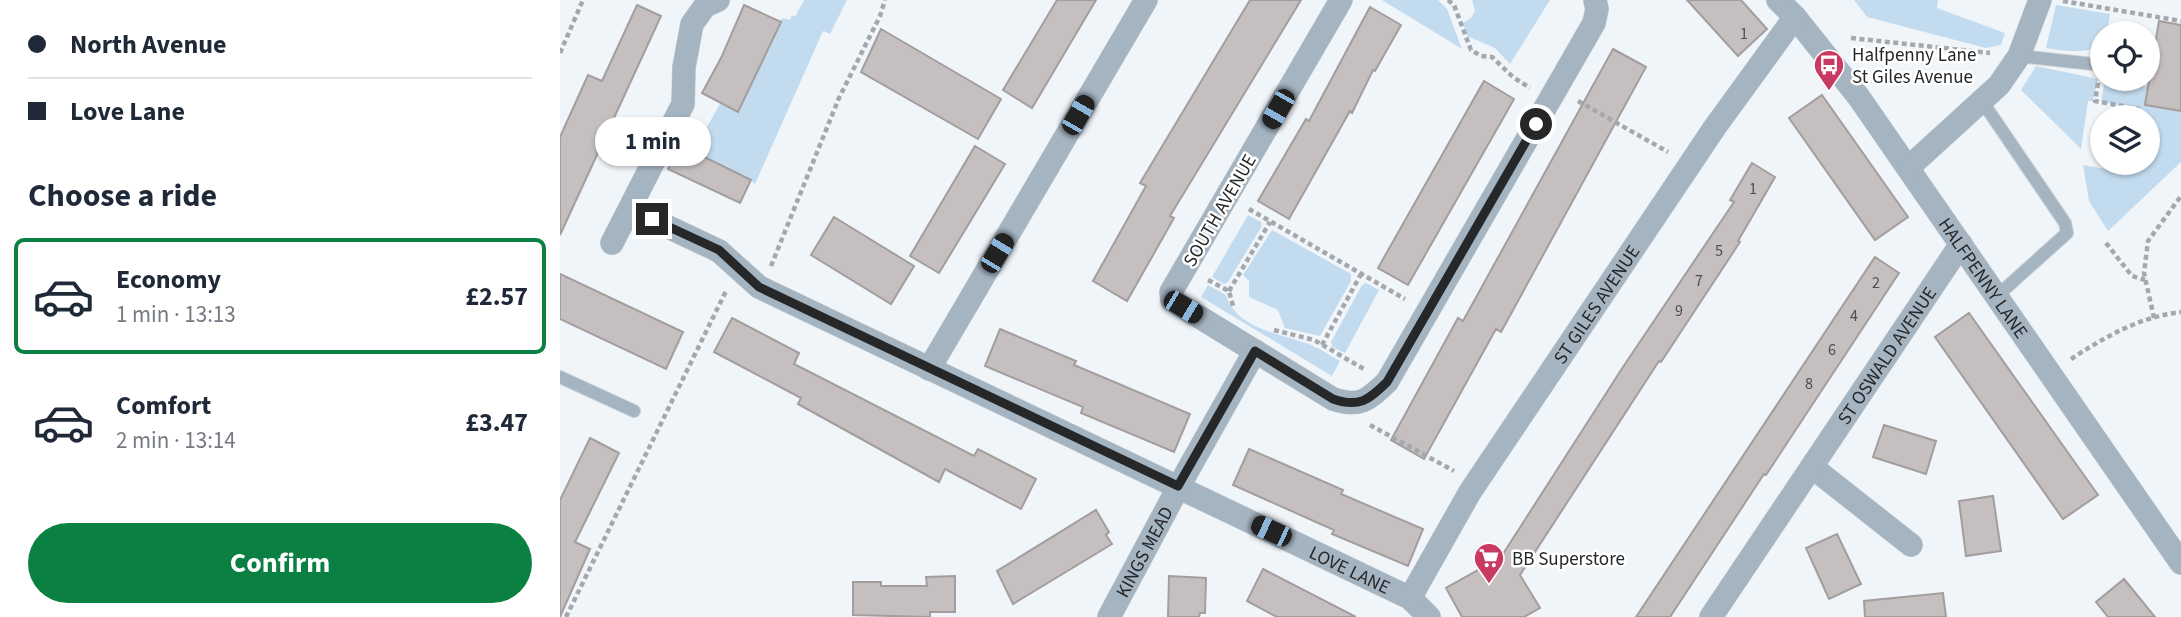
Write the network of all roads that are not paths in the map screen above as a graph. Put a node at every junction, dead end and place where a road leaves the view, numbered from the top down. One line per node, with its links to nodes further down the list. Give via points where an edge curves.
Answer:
1 (1146, 0): 17 (street)
2 (1341, 0): 16 (street, SOUTH AVENUE, via 1171,292 1172,300)
3 (1595, 0): 16 (street, via 1594,23 1387,382 1371,398 1346,403)
4 (1778, 0): 7 (street, HALFPENNY LANE)
5 (2040, 0): 8 (street)
6 (705, 2): 12 (street, via 689,35 683,104)
7 (1795, 17): 11 (street, HALFPENNY LANE); 24 (street, ST GILES AVENUE, via 1690,164 1470,492)
8 (2019, 56): 9 (lane); 10 (street, via 2000,85)
9 (2090, 64)
10 (1982, 101): 11 (street); 15 (lane, via 2065,223 2067,233)
11 (1908, 169): 14 (street, HALFPENNY LANE)
12 (630, 209): 13 (street); 17 (street, LOVE LANE, via 719,250 759,287)
13 (612, 243)
14 (1961, 244): 15 (street, HALFPENNY LANE); 20 (street, ST OSWALD AVENUE)
15 (1997, 296): 23 (street, HALFPENNY LANE)
16 (1255, 351): 21 (street, KINGS MEAD)
17 (929, 369): 21 (street, LOVE LANE)
18 (560, 377): 19 (lane)
19 (634, 411)
20 (1812, 467): 22 (street); 27 (street, ST OSWALD AVENUE)
21 (1178, 486): 24 (street, LOVE LANE); 25 (street, KINGS MEAD)
22 (1911, 545)
23 (2181, 563)
24 (1410, 598): 26 (street, LOVE LANE)
25 (1109, 617)
26 (1429, 617)
27 (1711, 617)

